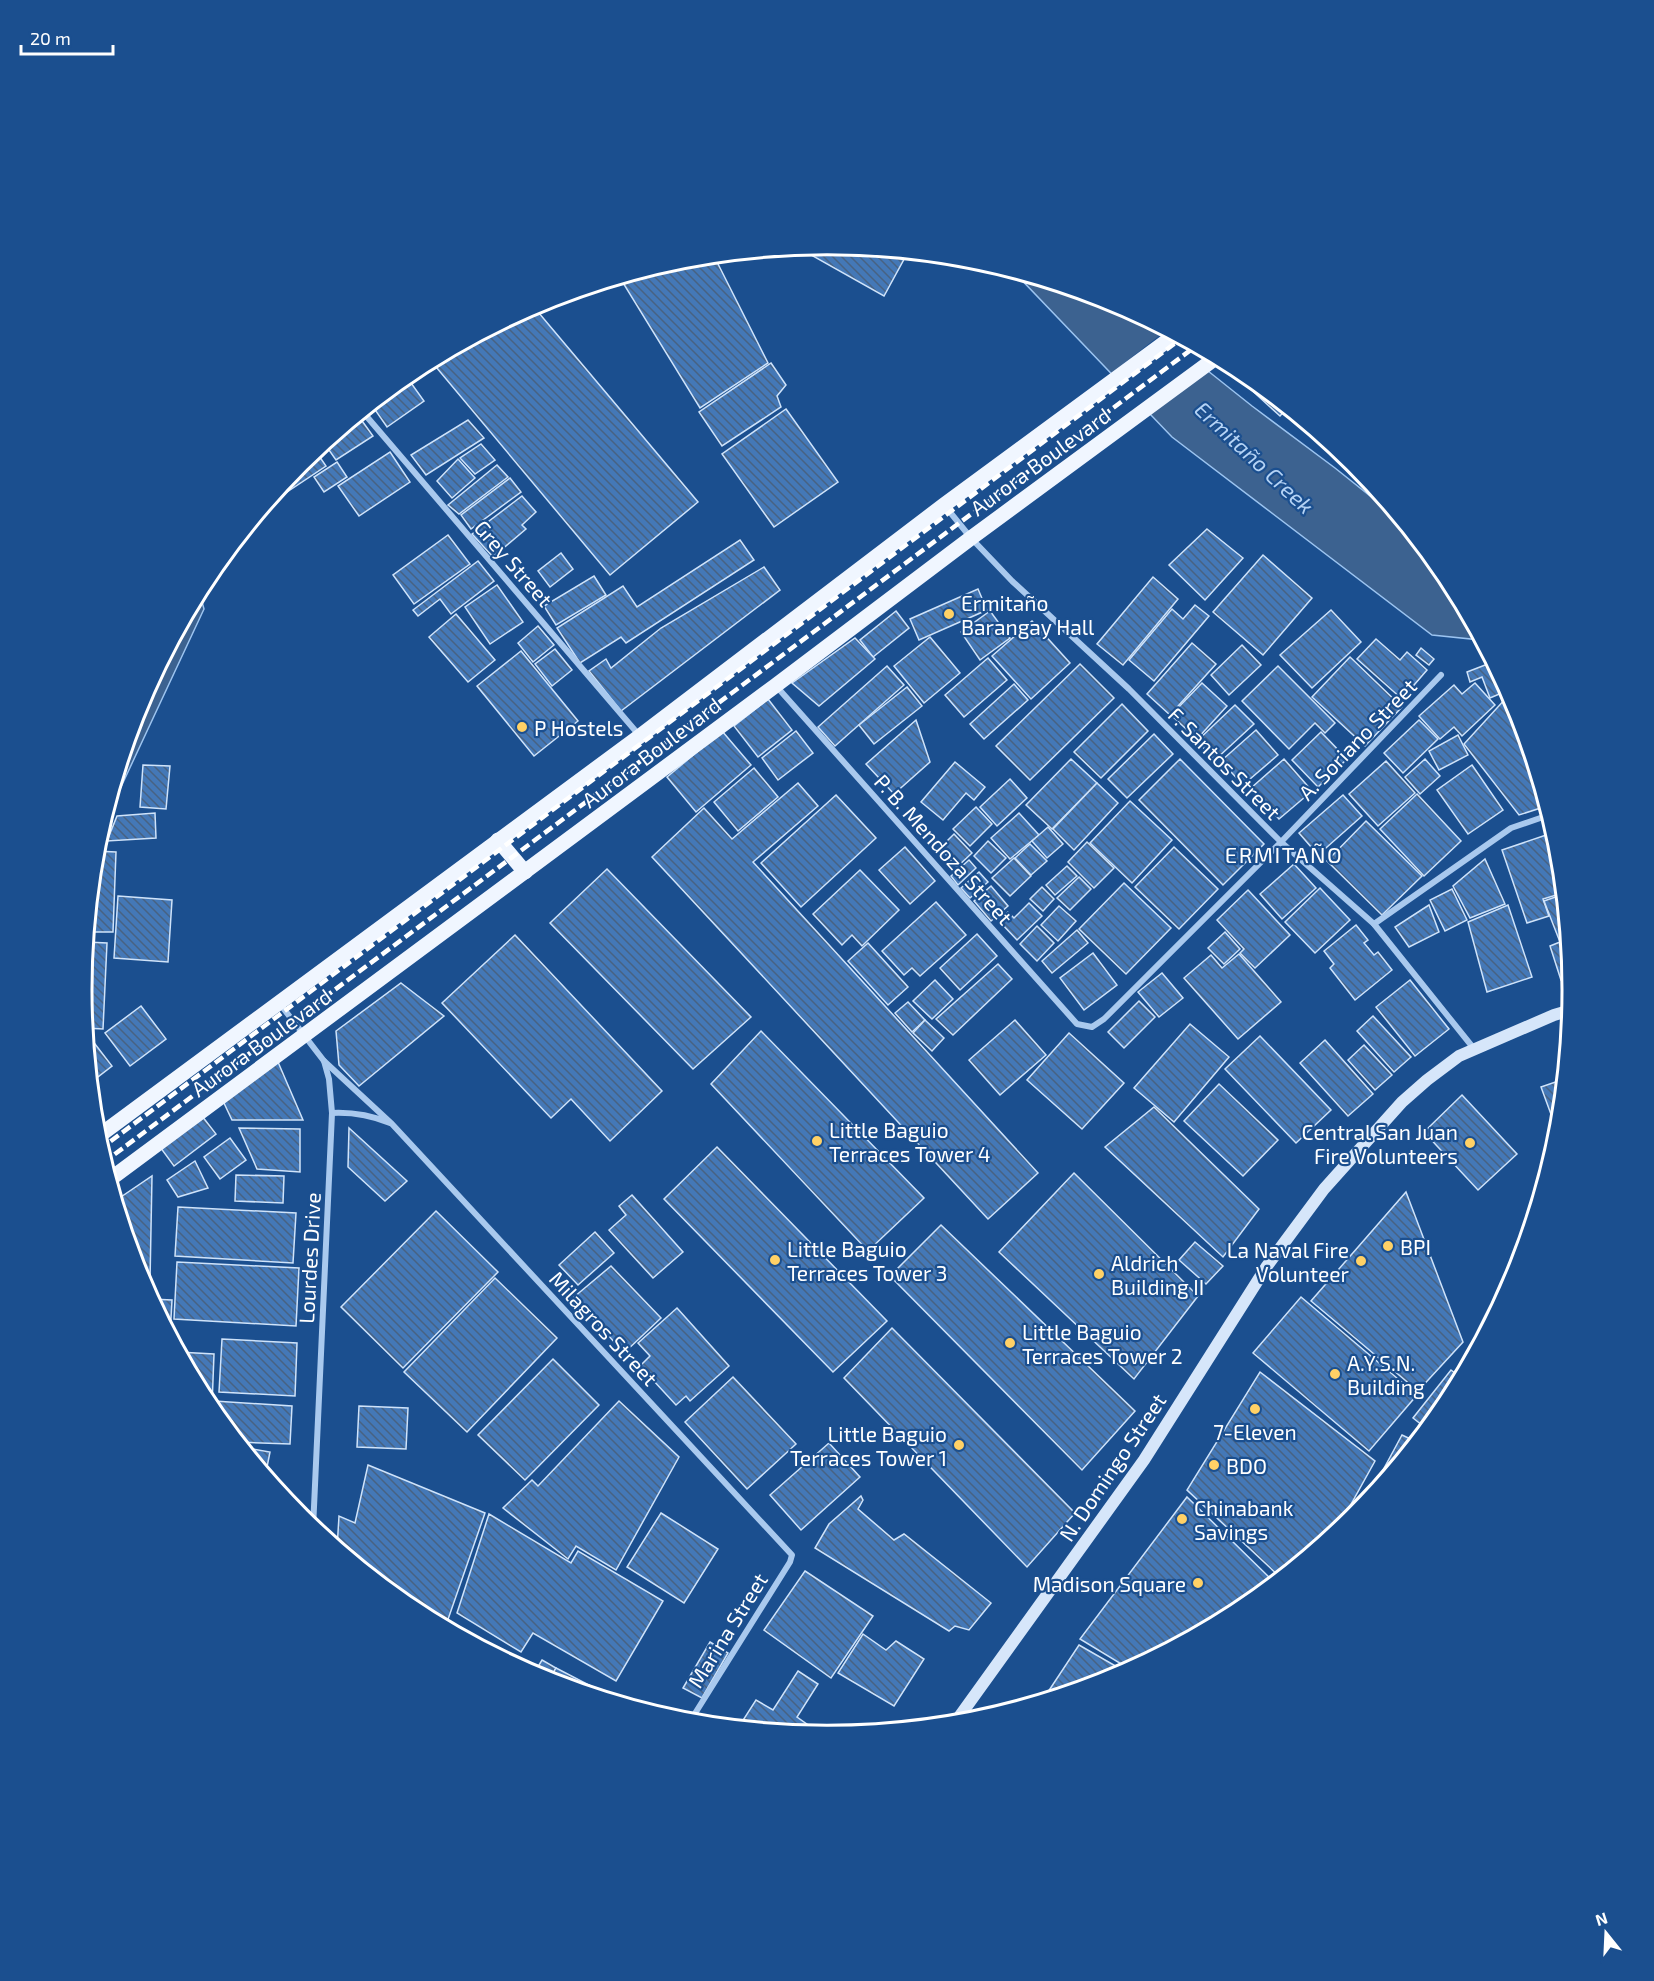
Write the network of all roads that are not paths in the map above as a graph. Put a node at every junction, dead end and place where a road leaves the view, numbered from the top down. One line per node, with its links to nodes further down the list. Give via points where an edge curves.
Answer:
1 (1168, 340): 4 (main road, Aurora Boulevard)
2 (1210, 363): 5 (main road, Aurora Boulevard)
3 (367, 417): 8 (street, Grey Street)
4 (944, 505): 5 (street, F. Santos Street); 8 (main road, Aurora Boulevard)
5 (971, 538): 7 (main road, Aurora Boulevard); 11 (street, F. Santos Street)
6 (1441, 675): 11 (street, A. Soriano Street)
7 (775, 686): 12 (main road, Aurora Boulevard); 16 (street, P. B. Mendoza Street, via 1077,1023)
8 (640, 736): 10 (main road, Aurora Boulevard)
9 (1541, 818): 13 (street, via 1511,828)
10 (498, 840): 12 (main road); 14 (main road, Aurora Boulevard)
11 (1281, 842): 13 (street, F. Santos Street); 16 (street, A. Soriano Street)
12 (525, 872): 17 (main road, Aurora Boulevard)
13 (1374, 924): 18 (street, F. Santos Street)
14 (279, 1003): 17 (street, Lourdes Drive); 22 (main road, Aurora Boulevard)
15 (1562, 1013): 18 (main road, N. Domingo Street)
16 (1092, 1027)
17 (305, 1036): 19 (street, Lourdes Drive); 23 (main road, Aurora Boulevard)
18 (1476, 1050): 26 (main road, N. Domingo Street, via 1459,1056 1402,1102 1324,1189 1267,1266 1144,1460)
19 (324, 1061): 20 (street, Lourdes Drive); 21 (street, Milagros Street)
20 (332, 1113): 21 (street, Milagros Street, via 373,1116); 24 (street, Lourdes Drive)
21 (392, 1124): 25 (street, Milagros Street)
22 (105, 1131)
23 (116, 1175)
24 (314, 1518)
25 (792, 1555): 27 (street, Marina Street)
26 (962, 1713)
27 (695, 1714)

